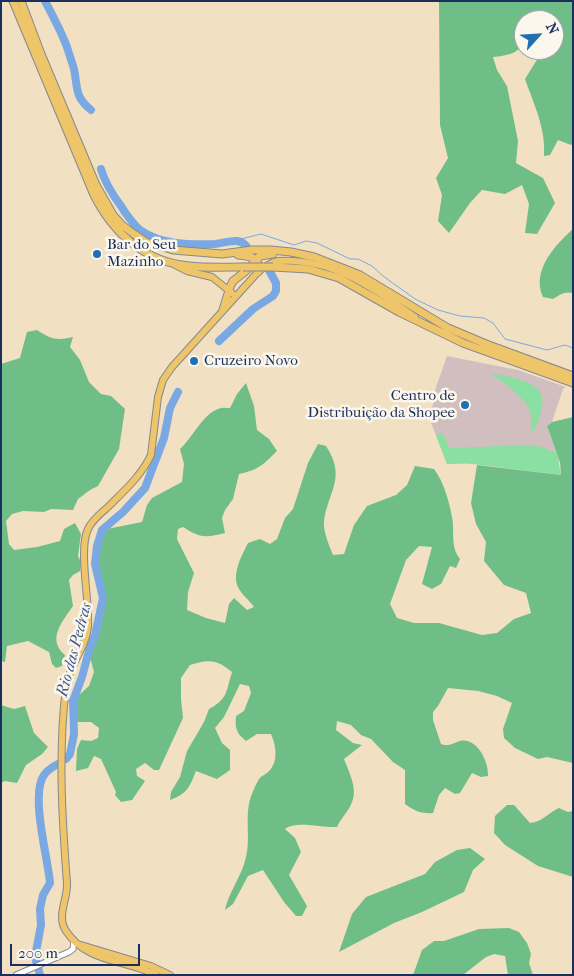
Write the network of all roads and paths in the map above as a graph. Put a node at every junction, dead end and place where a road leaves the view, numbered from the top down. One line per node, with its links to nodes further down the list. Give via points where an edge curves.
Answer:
1 (13, 1): 6 (highway, via 101,210 115,229 145,252)
2 (21, 1): 3 (highway, via 93,177 118,220 146,242 163,248)
3 (222, 254): 4 (highway, via 271,250); 5 (highway, via 249,256)
4 (314, 257): 5 (highway, via 267,254); 13 (highway, via 360,275 454,331)
5 (256, 260): 7 (highway); 9 (highway, via 233,281)
6 (166, 262): 8 (main road, via 212,277); 12 (highway, bridge, via 190,266 308,269 339,278)
7 (258, 272): 10 (main road); 12 (main road, via 283,260 311,262 332,268 390,300)
8 (220, 283): 9 (main road); 11 (main road)
9 (229, 290): 10 (main road); 11 (highway)
10 (239, 294): 11 (main road)
11 (223, 310): 15 (main road, via 164,378 147,464 90,524 85,539 88,628 67,684 61,781 67,886 62,920 66,931)
12 (428, 326): 14 (highway)
13 (573, 376)
14 (573, 383)
15 (76, 942): 16 (street, via 69,952); 17 (main road, via 86,952); 18 (main road)
16 (16, 975)
17 (156, 975)
18 (170, 975)

